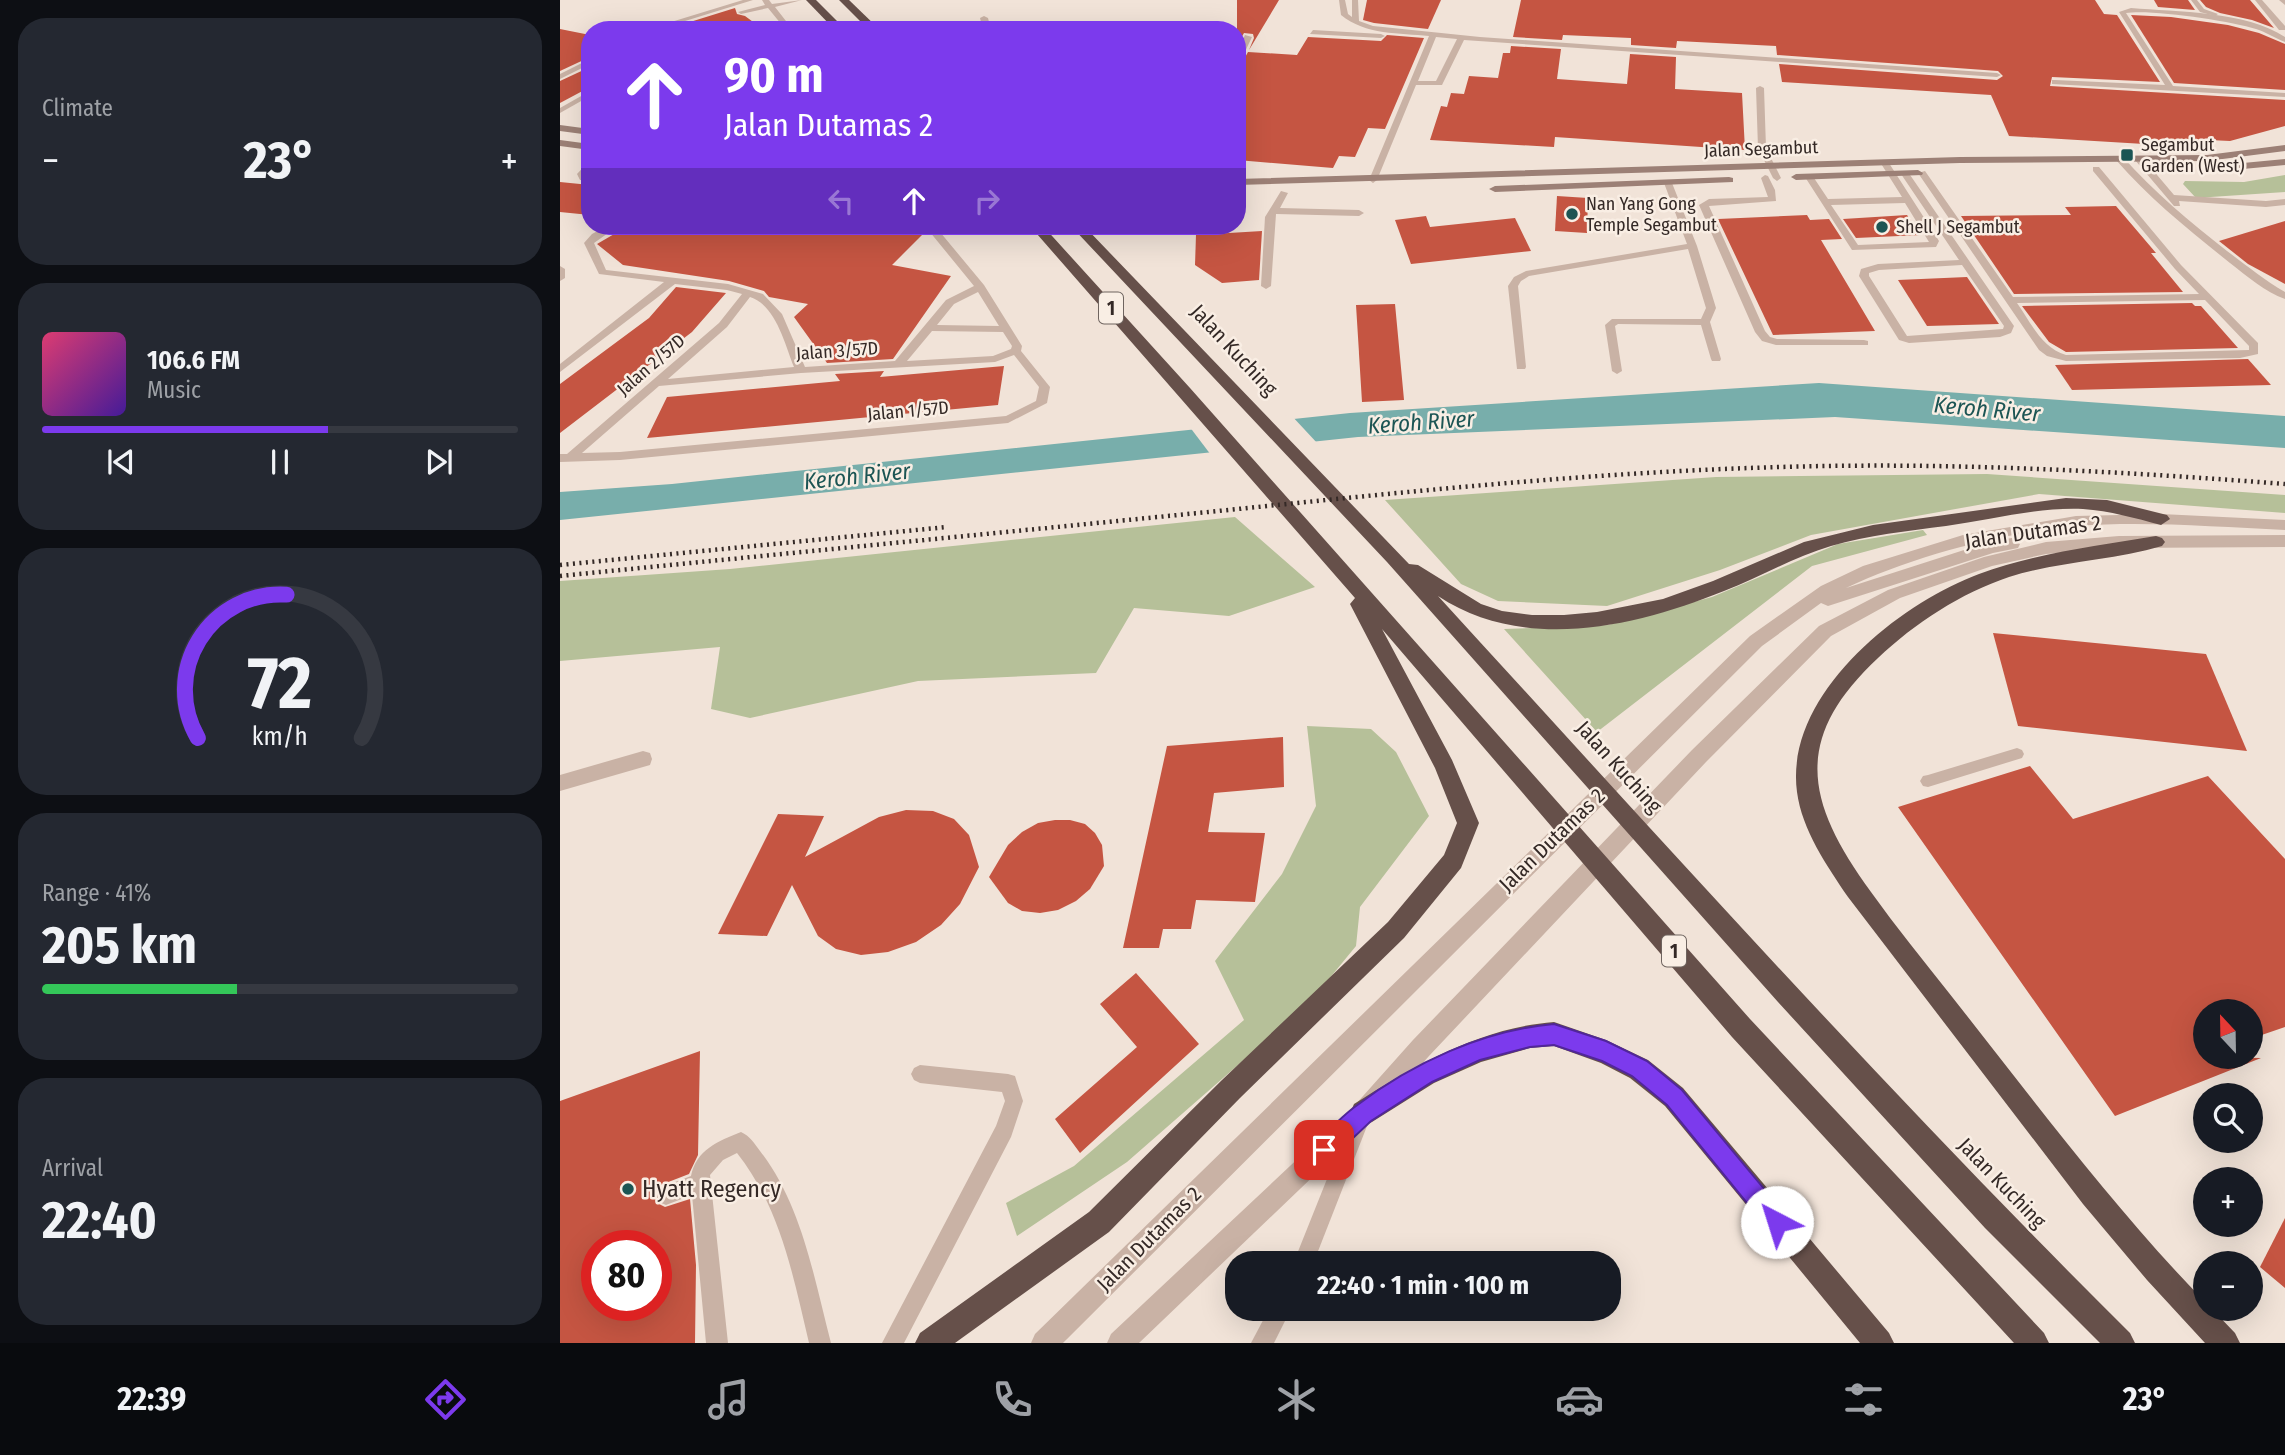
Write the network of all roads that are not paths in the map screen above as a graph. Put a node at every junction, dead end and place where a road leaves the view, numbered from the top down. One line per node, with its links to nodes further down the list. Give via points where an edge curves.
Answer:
1 (750, 0): 14 (lane)
2 (799, 0): 10 (lane)
3 (811, 0): 16 (highway)
4 (844, 0): 17 (highway)
5 (1342, 0): 19 (lane, via 1345,15)
6 (1355, 0): 19 (lane)
7 (2130, 0): 11 (lane)
8 (2194, 0): 20 (lane, via 2202,11)
9 (2258, 0): 20 (lane)
10 (767, 3): 12 (lane); 15 (lane)
11 (2131, 10): 25 (lane, via 2198,16 2273,31); 33 (lane, via 2122,16)
12 (741, 12)
13 (984, 18): 18 (lane)
14 (678, 21)
15 (782, 21)
16 (832, 21)
17 (866, 21)
18 (985, 21)
19 (1356, 22): 22 (lane)
20 (2284, 28)
21 (1313, 32): 22 (lane)
22 (1433, 36): 24 (lane); 31 (lane)
23 (1248, 37): 26 (lane)
24 (1462, 37): 28 (lane); 31 (lane, via 1439,83)
25 (2285, 40)
26 (1246, 41)
27 (581, 66): 29 (lane)
28 (1997, 75)
29 (560, 77)
30 (2055, 82): 33 (lane)
31 (1413, 83): 55 (lane)
32 (1760, 88): 46 (lane, via 1762,148)
33 (2171, 88): 34 (lane)
34 (2285, 95)
35 (581, 98): 36 (lane)
36 (560, 110)
37 (560, 128): 38 (main road)
38 (581, 131)
39 (560, 143): 40 (main road)
40 (581, 146)
41 (2285, 148): 43 (main road, Jalan Segambut, via 2230,157)
42 (2119, 158): 43 (main road, Jalan Segambut); 45 (main road, Jalan Segambut); 48 (lane)
43 (2138, 158): 49 (lane)
44 (2285, 161): 49 (main road, Jalan Segambut, via 2211,169)
45 (1884, 162): 46 (main road, Jalan Segambut); 51 (lane)
46 (1770, 166): 54 (lane); 55 (main road, Jalan Segambut)
47 (2096, 169): 48 (main road, Jalan Segambut); 50 (main road, Jalan Segambut); 84 (lane)
48 (2128, 169): 49 (main road, Jalan Segambut); 74 (lane)
49 (2147, 169): 62 (lane)
50 (1922, 173): 52 (main road, Jalan Segambut); 85 (lane)
51 (1891, 174): 52 (main road, Jalan Segambut); 53 (main road, Jalan Segambut); 63 (lane)
52 (1905, 174): 76 (lane)
53 (1808, 177): 54 (main road, Jalan Segambut); 64 (lane)
54 (1771, 178): 57 (main road, Jalan Segambut); 89 (lane, via 1773,199 1704,205 1760,332 1776,342)
55 (1373, 180): 56 (main road, Jalan Segambut)
56 (1246, 182)
57 (1668, 183): 58 (main road, Jalan Segambut); 75 (lane)
58 (1477, 189)
59 (1422, 190): 61 (main road)
60 (1246, 193): 61 (main road)
61 (1284, 193): 68 (lane)
62 (2174, 198): 66 (lane); 74 (lane, via 2193,216)
63 (1906, 200): 64 (lane); 64 (lane, via 1933,245 1856,248)
64 (1827, 202)
65 (2285, 202): 66 (lane)
66 (2266, 204): 67 (lane)
67 (2285, 210)
68 (1274, 211): 69 (lane); 80 (lane)
69 (1359, 213)
70 (597, 235): 79 (lane, via 589,243 602,272)
71 (937, 235): 81 (lane, Jalan 1/57D)
72 (1044, 235): 105 (highway, 1)
73 (1086, 235): 104 (highway, Jalan Kuching / 1)
74 (2203, 237): 83 (lane)
75 (1692, 246): 86 (lane, via 1711,308); 93 (lane, via 1517,279 1513,286)
76 (1966, 262): 76 (lane, via 2009,326 2007,331 1909,341 1899,335 1864,276 1870,268)
77 (560, 269): 78 (lane)
78 (560, 278)
79 (671, 282): 82 (lane); 94 (lane)
80 (1266, 286)
81 (980, 287): 87 (lane, via 950,302); 88 (lane, Jalan 1/57D)
82 (748, 293): 95 (lane, via 777,314); 97 (lane, Jalan 2/57D, via 723,325)
83 (2285, 296)
84 (2207, 297): 85 (lane); 85 (lane, via 2254,345 2254,352 2066,358 2043,348)
85 (2008, 300)
86 (1705, 322): 91 (lane); 96 (lane, via 1610,324)
87 (929, 328): 88 (lane); 92 (lane)
88 (1006, 329): 90 (lane, Jalan 1/57D)
89 (1864, 343)
90 (1016, 351): 92 (lane, Jalan 3/57D, via 995,359); 98 (lane, Jalan 1/57D, via 1045,387 1041,403 1008,419)
91 (1716, 359)
92 (899, 365): 95 (lane, Jalan 3/57D)
93 (1521, 367)
94 (560, 369)
95 (801, 370): 97 (lane, Jalan 3/57D)
96 (1617, 371)
97 (658, 383): 98 (lane, Jalan 2/57D)
98 (565, 458)
99 (2161, 519): 100 (street, Jalan Dutamas 2); 104 (highway, via 2072,503 1840,538 1671,602 1632,613 1564,621 1484,612); 106 (street, Jalan Dutamas 2, via 2076,521 1969,539 1869,570)
100 (2285, 525)
101 (2285, 541): 102 (street)
102 (2156, 542): 103 (highway)
103 (2044, 554): 106 (street, via 2030,541 1992,547); 112 (street, Jalan Dutamas 2, via 1990,561 1894,594 1825,631 1699,756); 127 (highway, via 1982,579 1911,620 1847,677 1815,732 1808,795 1822,834 1845,875 1904,955 2048,1139 2180,1298)
104 (1393, 558): 126 (highway, Jalan Kuching / 1, via 1786,994 1995,1218)
105 (1339, 570): 120 (highway, via 1445,766 1468,823 1453,861 1396,930 1099,1222); 125 (highway, 1, via 1741,1028)
106 (1805, 607): 121 (street, Jalan Dutamas 2, via 1756,641 1668,726)
107 (2017, 754): 109 (lane)
108 (643, 759): 110 (street)
109 (1928, 781)
110 (560, 783)
111 (919, 1074): 119 (lane, via 1009,1083 1014,1101 1004,1130)
112 (1363, 1113): 115 (lane); 122 (street, Jalan Dutamas 2); 124 (highway, via 1425,1074 1530,1036 1554,1034 1606,1052 1639,1069 1674,1097)
113 (701, 1182): 114 (lane); 117 (lane); 118 (lane, via 706,1159 721,1149 741,1142 752,1154 786,1215)
114 (667, 1195)
115 (1308, 1251)
116 (1274, 1321): 123 (lane)
117 (717, 1343)
118 (820, 1343)
119 (893, 1343)
120 (930, 1343)
121 (1044, 1343)
122 (1120, 1343)
123 (1262, 1343)
124 (1879, 1343)
125 (2034, 1343)
126 (2120, 1343)
127 (2225, 1343)

